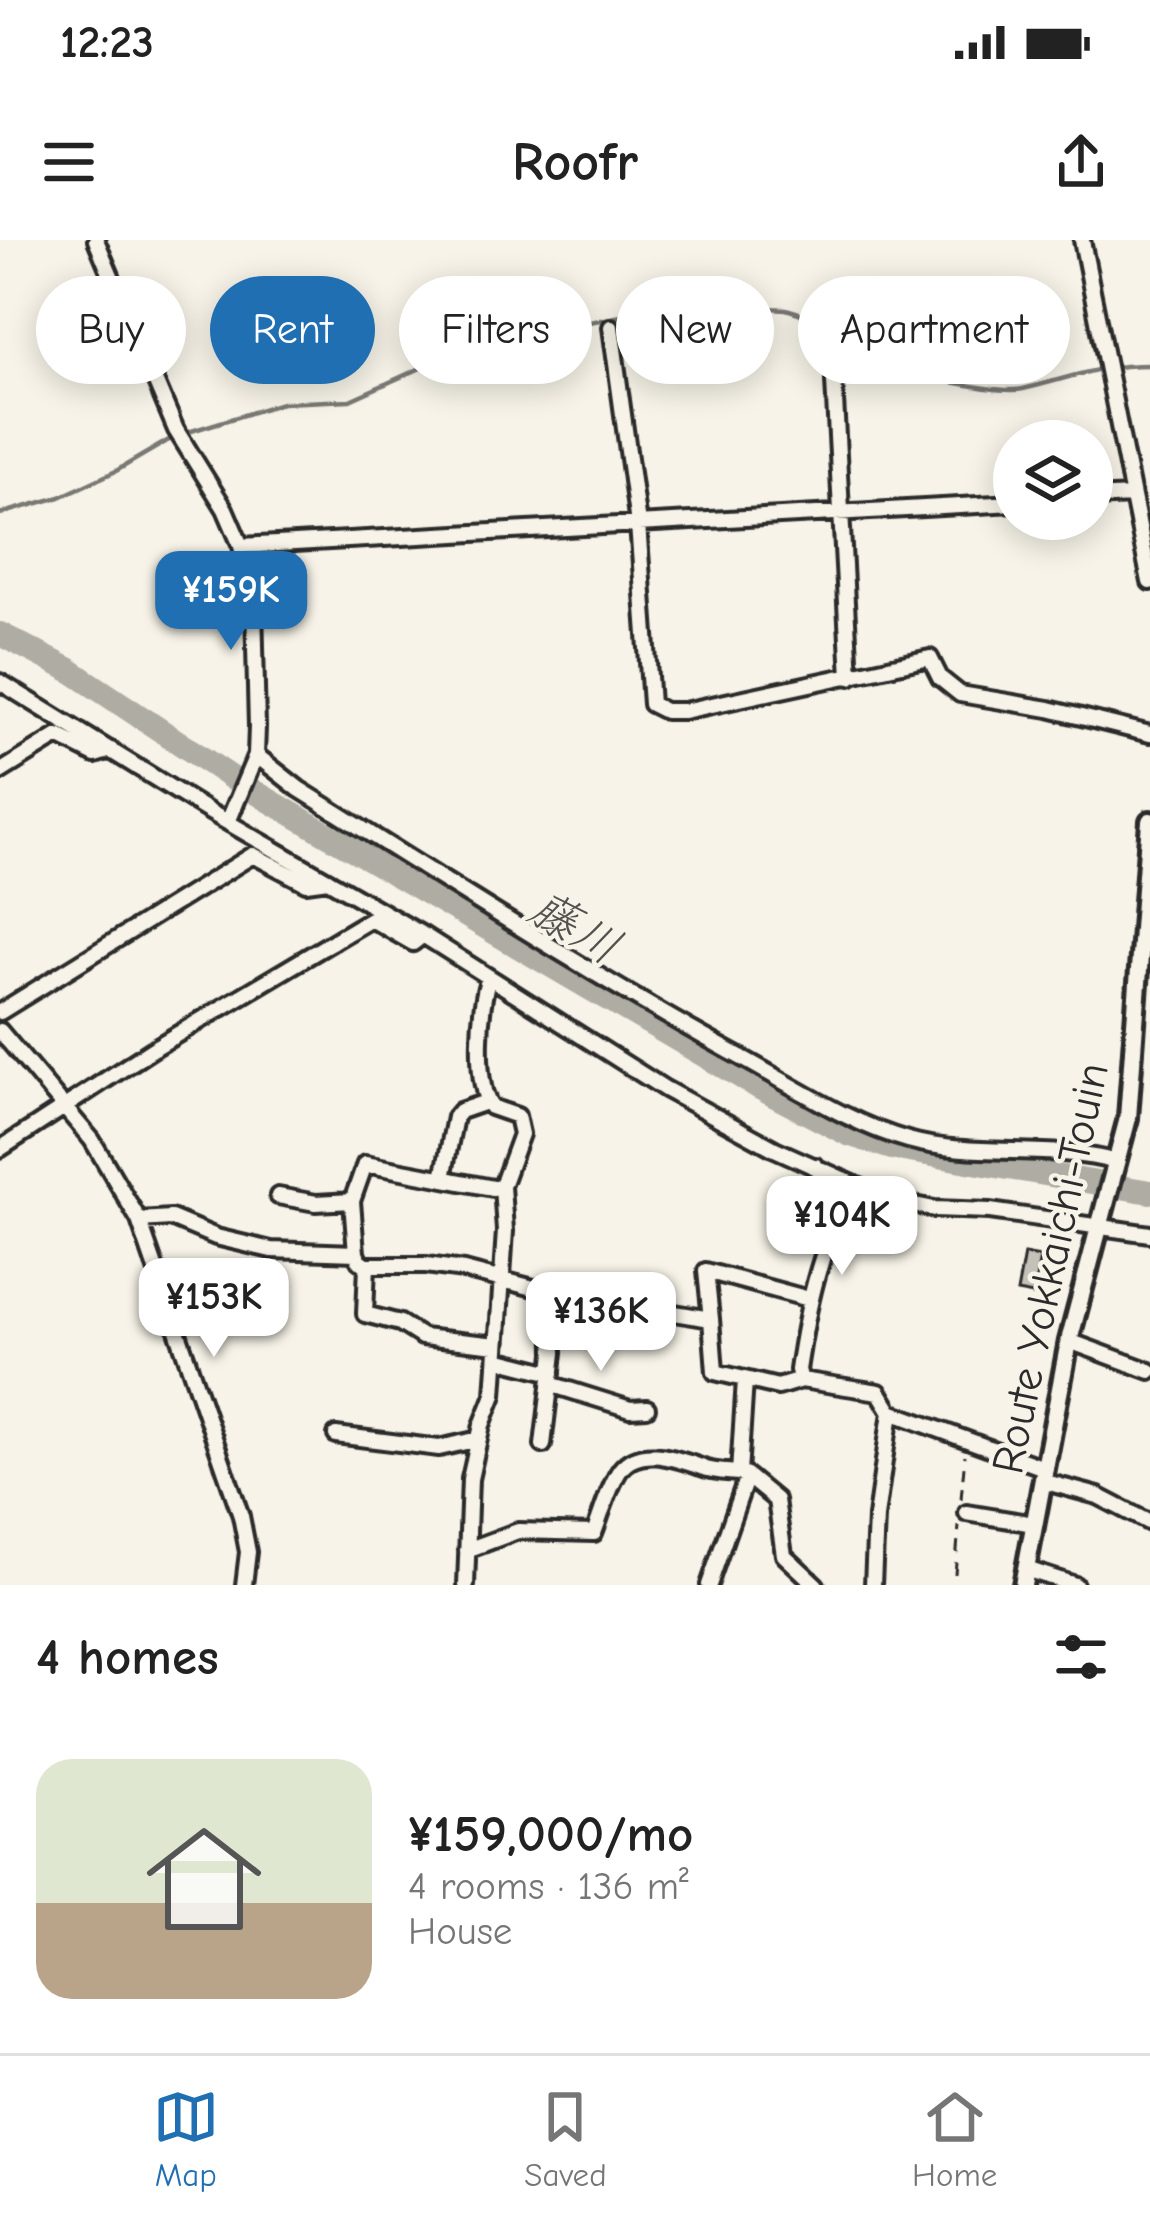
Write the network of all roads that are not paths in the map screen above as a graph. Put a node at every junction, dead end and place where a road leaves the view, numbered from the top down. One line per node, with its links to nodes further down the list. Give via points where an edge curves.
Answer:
1 (96, 240): 11 (street, via 178,434)
2 (1082, 240): 5 (street)
3 (611, 327): 9 (street)
4 (834, 384): 8 (street)
5 (1132, 496): 6 (street); 10 (street)
6 (1113, 497)
7 (993, 504): 8 (street)
8 (841, 512): 9 (street); 13 (street)
9 (638, 524): 11 (street); 13 (street, via 651,704 684,711)
10 (1146, 543): 12 (street)
11 (241, 546): 17 (street, via 254,606)
12 (1150, 582)
13 (850, 677): 15 (street, via 930,658 960,694)
14 (0, 682): 16 (street)
15 (1150, 734)
16 (111, 750): 18 (street, via 95,755 58,736); 19 (street)
17 (254, 760): 19 (street); 31 (street, via 643,1004 856,1120 907,1140 1088,1154)
18 (0, 772)
19 (230, 818): 21 (street)
20 (1150, 821): 23 (main road, Route Yokkaichi-Touin)
21 (328, 880): 22 (street); 25 (street, via 306,883 253,855)
22 (423, 935): 24 (street); 28 (street, via 413,943 371,920)
23 (1145, 952): 31 (main road, Route Yokkaichi-Touin)
24 (489, 977): 27 (street, via 480,1067); 30 (street, via 664,1089)
25 (0, 1012)
26 (0, 1031): 28 (street)
27 (486, 1102): 32 (street, via 454,1117); 33 (street, via 521,1123)
28 (63, 1107): 29 (street); 38 (street)
29 (0, 1149)
30 (816, 1166): 35 (street); 36 (street)
31 (1115, 1168): 39 (main road, Route Yokkaichi-Touin)
32 (443, 1178): 33 (street); 37 (street, via 365,1164)
33 (502, 1186): 42 (street)
34 (278, 1196): 37 (street)
35 (849, 1196): 36 (street); 44 (street)
36 (887, 1199): 39 (street)
37 (352, 1201): 41 (street)
38 (139, 1220): 41 (street, via 171,1217 271,1250); 64 (street, via 241,1516)
39 (1098, 1228): 40 (street); 46 (main road, Route Yokkaichi-Touin)
40 (1150, 1234)
41 (362, 1259): 42 (street); 47 (street, via 365,1314)
42 (501, 1278): 43 (street); 47 (street)
43 (553, 1293): 45 (street); 49 (street)
44 (809, 1299): 45 (street, via 706,1271); 50 (street)
45 (711, 1319): 51 (street, via 715,1372)
46 (1069, 1341): 48 (street); 58 (main road, Route Yokkaichi-Touin)
47 (497, 1352): 49 (street); 55 (street)
48 (1150, 1371)
49 (551, 1379): 52 (street); 56 (street)
50 (801, 1380): 51 (street, via 778,1387); 53 (street, via 879,1392)
51 (745, 1381): 57 (street)
52 (647, 1408)
53 (892, 1412): 58 (street); 68 (street)
54 (336, 1435): 55 (street, via 439,1448)
55 (479, 1439): 62 (street)
56 (543, 1445)
57 (743, 1474): 62 (street, via 648,1455 617,1474 594,1533 518,1531); 66 (street); 67 (street, via 776,1500 784,1555)
58 (1043, 1474): 60 (street); 61 (main road, Route Yokkaichi-Touin)
59 (967, 1513): 61 (street)
60 (1150, 1523)
61 (1034, 1525): 63 (main road, Route Yokkaichi-Touin)
62 (467, 1550): 65 (street)
63 (1024, 1577): 69 (street)
64 (244, 1585)
65 (466, 1585)
66 (709, 1585)
67 (816, 1585)
68 (873, 1585)
69 (1075, 1585)

